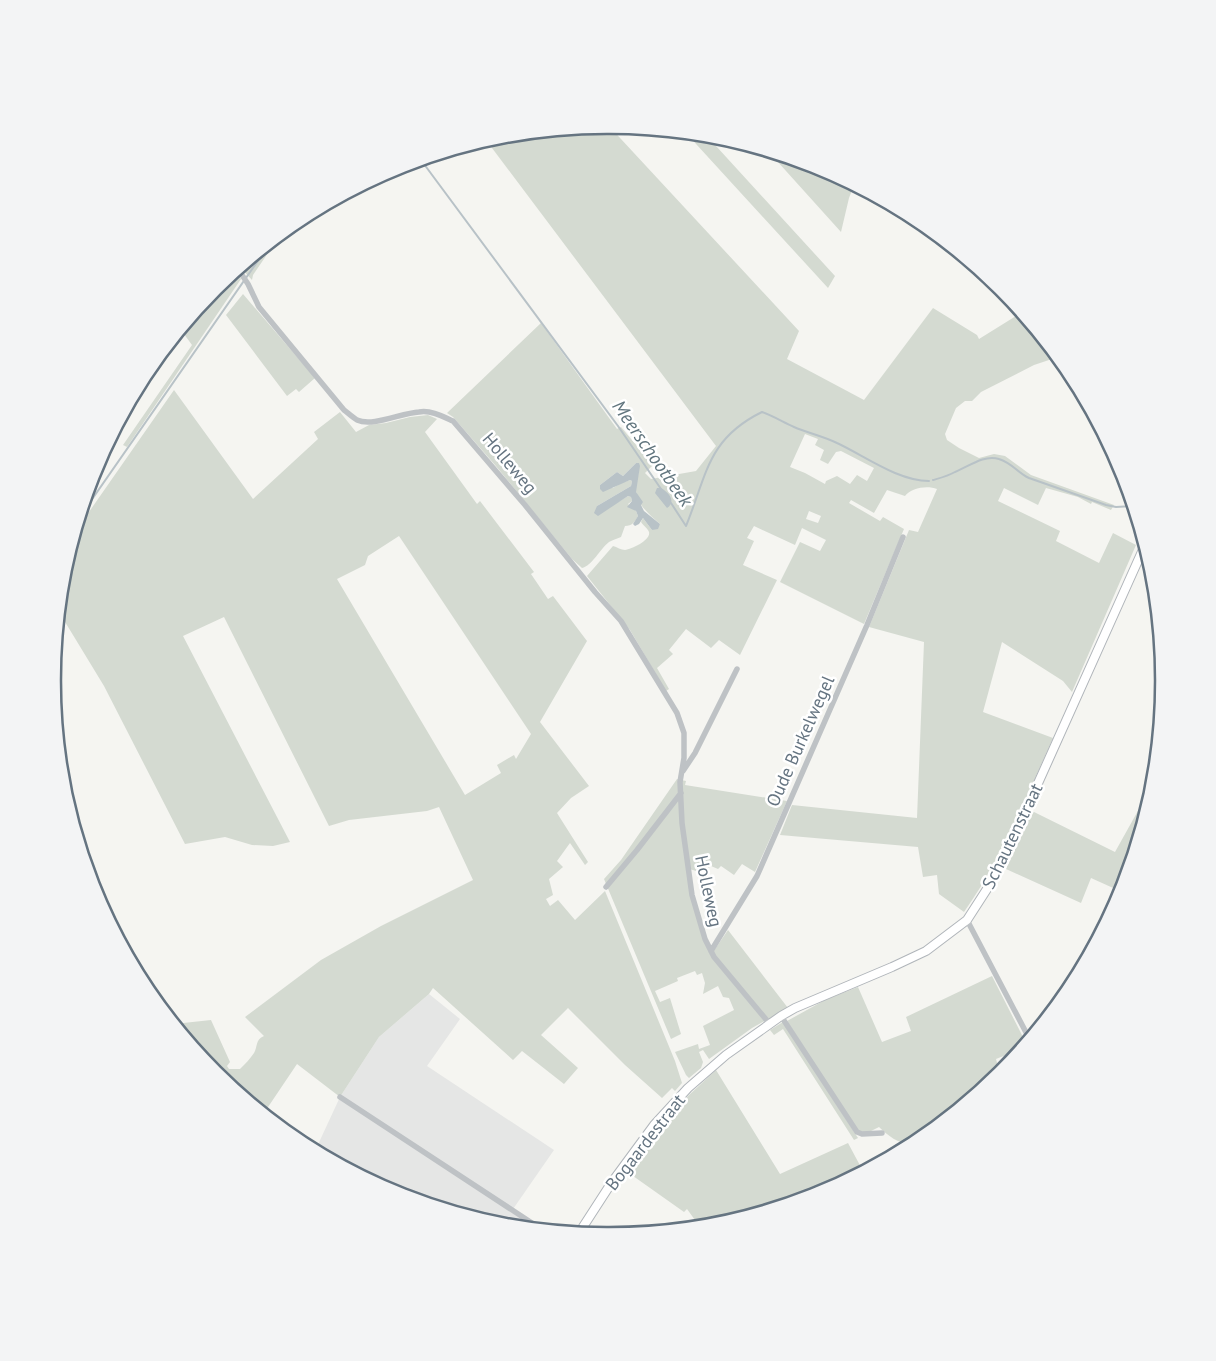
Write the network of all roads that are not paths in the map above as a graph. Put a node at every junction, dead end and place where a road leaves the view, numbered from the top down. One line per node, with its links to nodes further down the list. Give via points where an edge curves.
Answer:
1 (242, 275): 5 (street, Holleweg, via 259,306 344,410 355,419 368,422 421,411 439,414 453,421 469,438 621,621 677,713 684,733)
2 (903, 537): 9 (street, Oude Burkelwegel, via 756,876)
3 (1140, 556): 8 (street, Schautenstraat, via 1004,859)
4 (737, 669): 5 (street, via 695,754)
5 (682, 772): 6 (street, Holleweg)
6 (681, 794): 7 (street); 9 (street, Holleweg, via 692,895 704,939)
7 (606, 886)
8 (967, 920): 10 (street, Schautenstraat, via 926,951); 12 (street)
9 (711, 951): 11 (street, Holleweg)
10 (781, 1016): 11 (street, Schautenstraat); 14 (street, via 857,1132)
11 (769, 1024): 16 (street, Bogaardestraat, via 688,1088 654,1125)
12 (1026, 1032)
13 (340, 1097): 15 (street)
14 (882, 1133)
15 (530, 1222)
16 (584, 1226)

